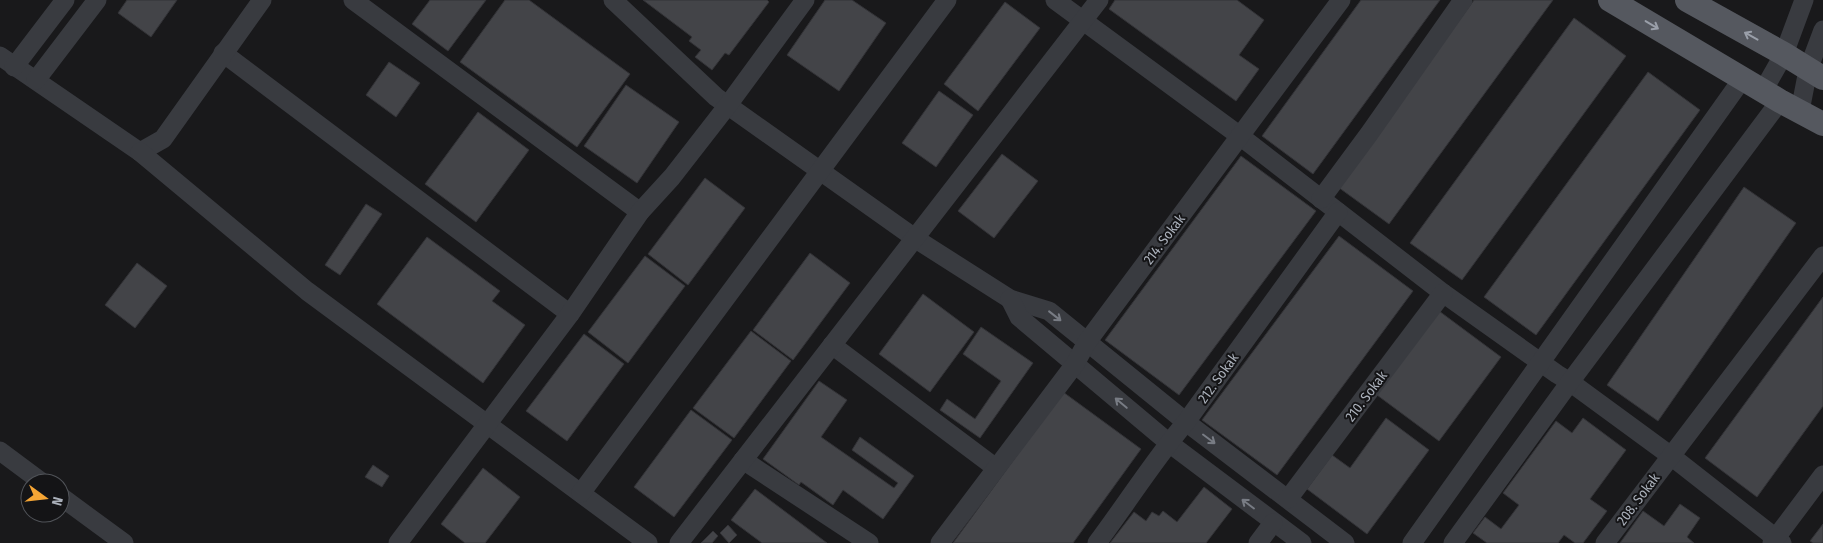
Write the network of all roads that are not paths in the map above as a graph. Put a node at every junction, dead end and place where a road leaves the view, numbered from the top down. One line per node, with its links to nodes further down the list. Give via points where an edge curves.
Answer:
1 (65, 0): 19 (street)
2 (97, 0): 22 (street)
3 (262, 0): 17 (street)
4 (352, 0): 30 (street)
5 (612, 0): 24 (street)
6 (805, 0): 24 (street)
7 (947, 0): 28 (street)
8 (1056, 0): 15 (street)
9 (1099, 0): 15 (street)
10 (1341, 0): 26 (street, 214. Sokak)
11 (1463, 0): 29 (street)
12 (1610, 0): 21 (main road, one-way to 21)
13 (1687, 0): 18 (main road, one-way to 13)
14 (1804, 0): 18 (street)
15 (1083, 21): 26 (street); 32 (street)
16 (1823, 30): 20 (street)
17 (223, 53): 27 (street, via 163,138); 36 (street)
18 (1784, 54): 20 (main road); 23 (street)
19 (7, 62): 22 (street)
20 (1816, 74): 23 (street)
21 (1742, 78): 23 (main road); 39 (street)
22 (36, 80): 27 (street)
23 (1781, 101): 25 (main road); 41 (street)
24 (728, 105): 28 (street); 30 (street)
25 (1823, 124)
26 (1240, 136): 29 (street); 37 (street, 214. Sokak)
27 (140, 152): 43 (street, via 307,291)
28 (821, 171): 32 (street); 51 (street)
29 (1321, 199): 31 (street)
30 (640, 212): 36 (street)
31 (1338, 212): 34 (street); 42 (street, 212. Sokak)
32 (915, 238): 35 (street); 38 (street)
33 (1823, 256): 46 (street, 208. Sokak)
34 (1443, 293): 39 (street); 52 (street, 210. Sokak)
35 (1010, 299): 37 (street, one-way to 37, via 1048,311); 40 (street, via 1020,317)
36 (570, 314): 43 (street)
37 (1087, 342): 40 (street, 214. Sokak); 42 (street)
38 (832, 346): 47 (street); 48 (street)
39 (1541, 363): 41 (street); 66 (street)
40 (1075, 364): 44 (street, one-way to 40); 48 (street)
41 (1570, 382): 46 (street); 67 (street)
42 (1186, 422): 44 (street, 212. Sokak); 52 (street, one-way to 52)
43 (488, 424): 51 (street); 57 (street)
44 (1168, 443): 54 (street, one-way to 44); 62 (street, 212. Sokak)
45 (0, 451): 49 (street)
46 (1671, 456): 55 (street); 68 (street, 208. Sokak)
47 (744, 460): 59 (street); 60 (street)
48 (996, 468): 61 (street)
49 (30, 473)
50 (1823, 475): 55 (street)
51 (581, 493): 58 (street)
52 (1288, 500): 65 (street)
53 (70, 503): 56 (street)
54 (1273, 523): 63 (street); 64 (street)
55 (1777, 541)
56 (124, 543)
57 (398, 543)
58 (648, 543)
59 (679, 543)
60 (869, 543)
61 (940, 543)
62 (1097, 543)
63 (1258, 543)
64 (1302, 543)
65 (1345, 543)
66 (1412, 543)
67 (1453, 543)
68 (1605, 543)

